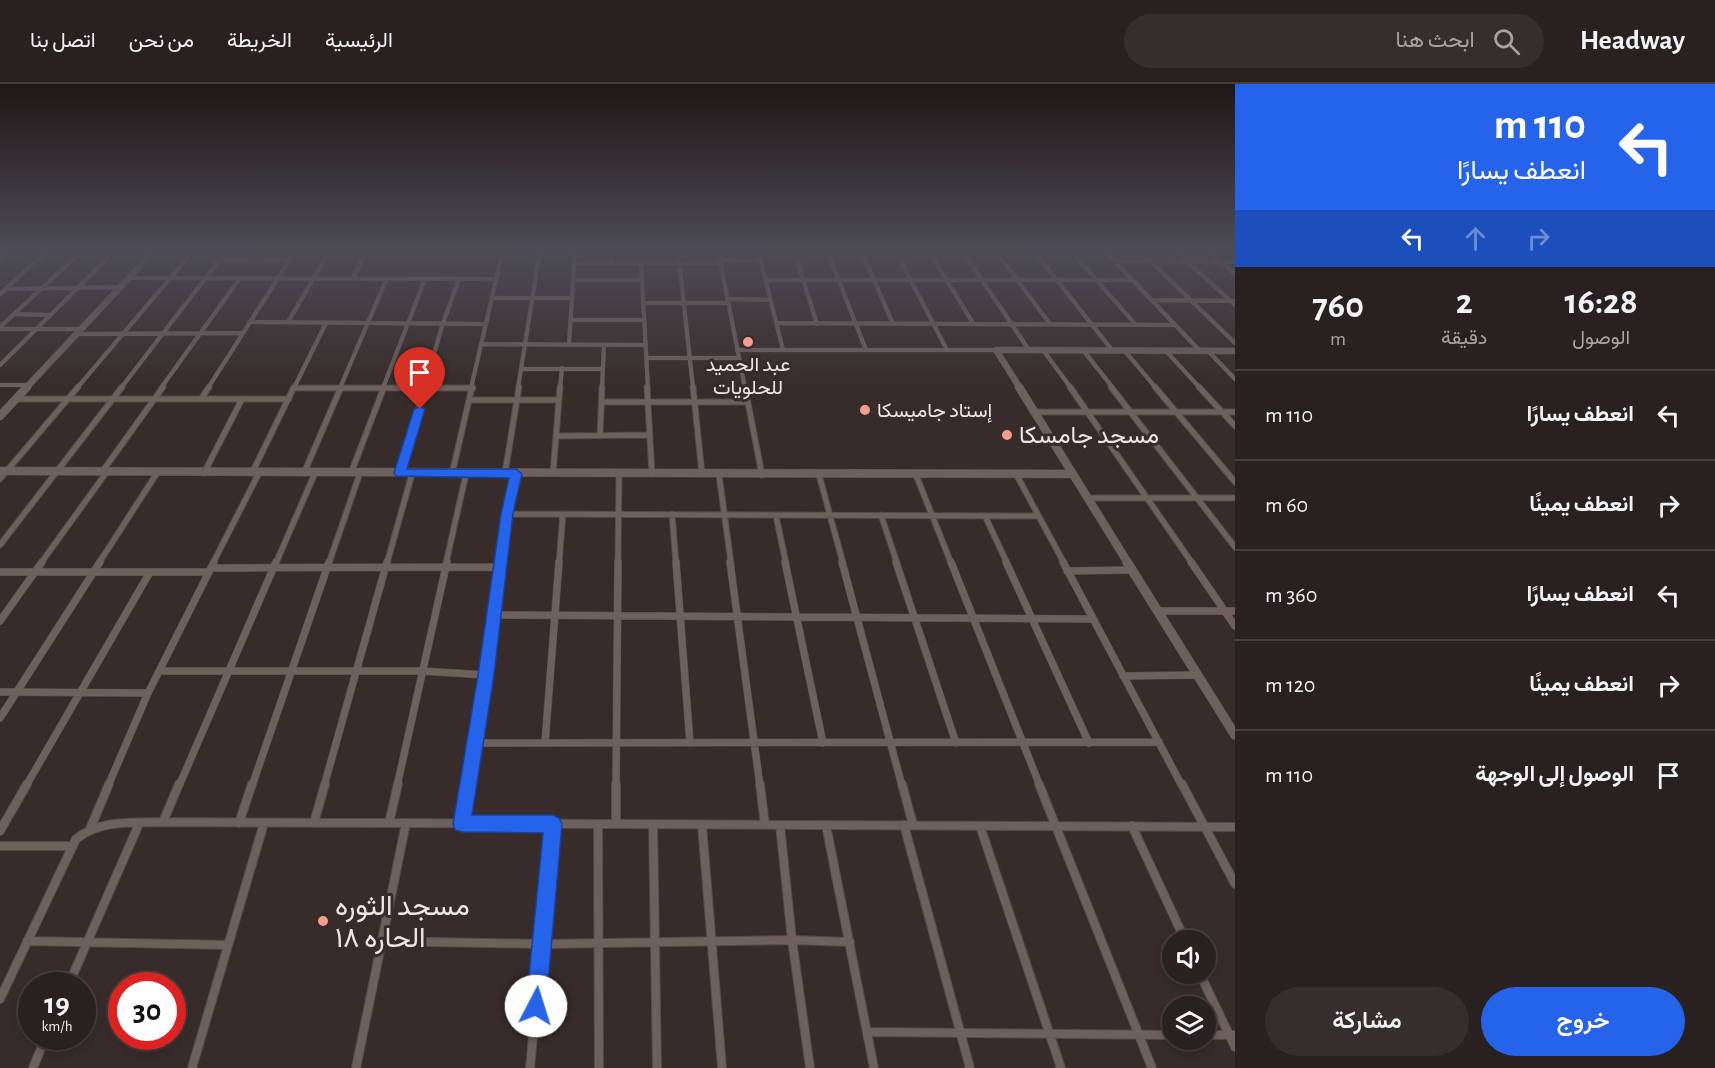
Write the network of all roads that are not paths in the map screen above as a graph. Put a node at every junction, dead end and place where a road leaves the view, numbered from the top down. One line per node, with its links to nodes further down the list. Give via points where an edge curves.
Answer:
1 (33, 296): 37 (street)
2 (70, 296): 38 (street)
3 (114, 296): 61 (street)
4 (156, 296): 62 (street)
5 (191, 296): 63 (street)
6 (227, 296): 64 (street)
7 (266, 296): 41 (street)
8 (303, 296): 42 (street)
9 (379, 296): 44 (street)
10 (418, 296): 45 (street)
11 (453, 296): 46 (street)
12 (643, 296): 35 (street)
13 (682, 296): 36 (street)
14 (726, 296): 33 (street)
15 (769, 296): 30 (street)
16 (809, 296): 50 (street)
17 (846, 296): 51 (street)
18 (882, 296): 52 (street)
19 (918, 296): 53 (street)
20 (956, 296): 48 (street)
21 (993, 296): 54 (street)
22 (1030, 296): 55 (street)
23 (1070, 296): 56 (street)
24 (1111, 296): 58 (street)
25 (1148, 296): 31 (street)
26 (1186, 296): 32 (street)
27 (492, 298): 28 (street); 49 (street)
28 (532, 298): 29 (street); 68 (street)
29 (572, 298): 39 (street)
30 (770, 300): 33 (street); 47 (street)
31 (1152, 300): 32 (street); 57 (street)
32 (1190, 300): 34 (street); 66 (street)
33 (727, 301): 36 (street); 72 (street)
34 (1233, 302)
35 (643, 303): 36 (street); 40 (street)
36 (683, 303): 86 (street)
37 (14, 314): 38 (street); 59 (street)
38 (50, 315): 60 (street)
39 (570, 320): 40 (street); 69 (street)
40 (644, 320): 71 (street)
41 (249, 322): 42 (street); 65 (street)
42 (288, 322): 43 (street)
43 (326, 323): 44 (street); 95 (street)
44 (368, 323): 45 (street); 96 (street)
45 (406, 323): 46 (street); 97 (street)
46 (443, 323): 49 (street); 98 (street)
47 (777, 323): 50 (street); 73 (street)
48 (974, 323): 53 (street); 54 (street)
49 (486, 324): 67 (street)
50 (817, 324): 51 (street)
51 (856, 324): 52 (street); 74 (street)
52 (893, 324): 53 (street)
53 (933, 324): 75 (street)
54 (1011, 324): 55 (street); 77 (street)
55 (1050, 324): 56 (street)
56 (1092, 324): 58 (street); 80 (street)
57 (1175, 324): 58 (street); 83 (street)
58 (1136, 325)
59 (0, 328): 60 (street)
60 (36, 329): 61 (street); 88 (street)
61 (80, 332): 62 (street); 94 (street)
62 (124, 333): 63 (street); 101 (street)
63 (163, 333): 64 (street); 102 (street)
64 (201, 333): 65 (street); 103 (street)
65 (242, 333): 104 (street)
66 (1235, 343)
67 (481, 344): 68 (street); 99 (street)
68 (525, 344): 69 (street); 90 (street)
69 (569, 345): 70 (street)
70 (604, 345): 71 (street); 91 (street)
71 (645, 345): 85 (street)
72 (736, 350): 73 (street); 87 (street)
73 (783, 350): 74 (street)
74 (866, 350): 75 (street)
75 (947, 350): 76 (street)
76 (996, 350): 77 (street); 116 (street)
77 (1029, 350): 78 (street)
78 (1043, 350): 79 (street); 114 (street)
79 (1083, 350): 80 (street); 115 (street)
80 (1112, 350): 81 (street)
81 (1124, 350): 82 (street); 117 (street)
82 (1166, 351): 83 (street); 118 (street)
83 (1204, 351): 84 (street); 92 (street)
84 (1235, 351)
85 (646, 358): 86 (street); 111 (street)
86 (690, 358): 87 (street); 113 (street)
87 (739, 358): 112 (street)
88 (0, 364)
89 (562, 368): 90 (street); 91 (street); 109 (street)
90 (521, 369): 108 (street)
91 (603, 369): 110 (street)
92 (1235, 379)
93 (0, 385): 94 (street)
94 (30, 385): 100 (street)
95 (294, 388): 96 (street); 106 (street)
96 (342, 388): 97 (street); 131 (street)
97 (382, 388): 98 (street); 133 (street)
98 (426, 388): 99 (street); 134 (street)
99 (473, 388): 107 (street)
100 (15, 399): 101 (street); 120 (street)
101 (68, 399): 102 (street); 125 (street)
102 (111, 399): 103 (street); 126 (street)
103 (155, 399): 104 (street); 127 (street)
104 (201, 399): 105 (street)
105 (242, 399): 106 (street); 129 (street)
106 (289, 399): 130 (street)
107 (471, 400): 108 (street); 138 (street)
108 (516, 400): 109 (street); 135 (street)
109 (559, 400): 123 (street)
110 (602, 402): 111 (street); 124 (street)
111 (649, 402): 113 (street); 122 (street)
112 (747, 402): 113 (street); 147 (street)
113 (694, 403): 143 (street)
114 (1088, 411): 115 (street); 116 (street); 153 (street)
115 (1130, 411): 117 (street); 154 (street)
116 (1034, 412): 145 (street)
117 (1176, 412): 118 (street); 151 (street)
118 (1220, 412): 119 (street); 121 (street)
119 (1235, 412)
120 (0, 416)
121 (1235, 426)
122 (650, 435): 124 (street); 142 (street)
123 (556, 436): 124 (street); 136 (street)
124 (600, 436)
125 (4, 471): 126 (street); 150 (street)
126 (56, 471): 127 (street); 167 (street)
127 (104, 473): 128 (street); 178 (street)
128 (157, 473): 129 (street); 179 (street)
129 (204, 473): 130 (street)
130 (256, 473): 131 (street); 174 (street)
131 (304, 473): 132 (street)
132 (315, 473): 133 (street); 173 (street)
133 (356, 473): 134 (street); 169 (street)
134 (400, 473): 137 (street)
135 (505, 473): 139 (street); 140 (street)
136 (553, 473): 140 (street); 141 (street)
137 (412, 474): 138 (street); 170 (street)
138 (452, 474): 139 (street)
139 (466, 474): 171 (street)
140 (516, 474): 156 (street)
141 (619, 474): 142 (street); 158 (street)
142 (652, 474): 143 (street)
143 (702, 474): 146 (street)
144 (1016, 474): 145 (street); 149 (street); 166 (street)
145 (1072, 474): 152 (street)
146 (719, 475): 147 (street); 160 (street)
147 (762, 475): 148 (street)
148 (819, 475): 149 (street); 161 (street)
149 (916, 475): 164 (street)
150 (0, 479)
151 (1235, 482)
152 (1088, 498): 153 (street); 175 (street)
153 (1148, 498): 154 (street); 182 (street)
154 (1198, 498): 155 (street); 168 (street)
155 (1235, 498)
156 (507, 514): 157 (street); 172 (street)
157 (563, 514): 158 (street); 185 (street)
158 (618, 514): 159 (street); 186 (street)
159 (672, 514): 160 (street); 187 (street)
160 (724, 514): 163 (street); 188 (street)
161 (828, 515): 162 (street); 163 (street); 190 (street)
162 (881, 515): 164 (street); 191 (street)
163 (776, 516): 189 (street)
164 (932, 516): 165 (street); 192 (street)
165 (985, 516): 166 (street); 193 (street)
166 (1038, 516): 176 (street)
167 (0, 545)
168 (1235, 548)
169 (328, 567): 170 (street); 173 (street); 197 (street)
170 (385, 567): 171 (street); 198 (street)
171 (444, 567): 172 (street); 201 (street)
172 (499, 567): 184 (street)
173 (273, 568): 174 (street); 200 (street)
174 (210, 570): 180 (street); 199 (street)
175 (1132, 570): 176 (street); 181 (street)
176 (1067, 571): 194 (street)
177 (0, 572): 178 (street)
178 (35, 572): 179 (street); 195 (street)
179 (94, 572): 180 (street); 206 (street)
180 (150, 572): 207 (street)
181 (1158, 611): 182 (street); 203 (street)
182 (1225, 611): 183 (street); 196 (street)
183 (1235, 611)
184 (492, 615): 185 (street); 202 (street)
185 (555, 616): 186 (street); 213 (street)
186 (618, 616): 187 (street); 214 (street)
187 (680, 616): 188 (street); 215 (street)
188 (738, 617): 189 (street); 216 (street)
189 (797, 617): 190 (street); 217 (street)
190 (856, 617): 191 (street); 218 (street)
191 (915, 618): 192 (street); 219 (street)
192 (972, 618): 193 (street); 220 (street)
193 (1031, 618): 194 (street); 221 (street)
194 (1093, 619): 204 (street)
195 (0, 621)
196 (1235, 626)
197 (292, 670): 198 (street); 200 (street); 223 (street)
198 (356, 670): 201 (street); 225 (street)
199 (159, 671): 200 (street); 208 (street)
200 (229, 671): 222 (street)
201 (422, 671): 202 (street); 226 (street)
202 (486, 675): 212 (street)
203 (1198, 675): 204 (street); 210 (street)
204 (1123, 676): 211 (street)
205 (0, 692): 206 (street)
206 (17, 692): 207 (street); 209 (street)
207 (80, 693): 208 (street); 245 (street)
208 (148, 693): 244 (street)
209 (0, 718)
210 (1234, 733)
211 (1159, 742): 221 (street); 242 (street)
212 (473, 743): 213 (street); 229 (street)
213 (545, 743): 214 (street)
214 (616, 743): 215 (street); 232 (street)
215 (690, 743): 216 (street)
216 (754, 743): 217 (street); 235 (street)
217 (824, 743): 218 (street)
218 (890, 743): 219 (street); 238 (street)
219 (956, 743): 220 (street)
220 (1022, 743): 221 (street); 240 (street)
221 (1089, 743)
222 (163, 822): 223 (street); 228 (street)
223 (239, 822): 224 (street)
224 (264, 823): 225 (street); 259 (street)
225 (314, 823): 226 (street)
226 (389, 823): 227 (street)
227 (406, 823): 229 (street); 250 (street)
228 (139, 824): 244 (street); 255 (street)
229 (462, 824): 230 (street)
230 (553, 824): 231 (street); 258 (street)
231 (598, 824): 232 (street); 256 (street)
232 (616, 824): 233 (street)
233 (653, 824): 234 (street); 254 (street)
234 (702, 825): 235 (street); 251 (street)
235 (765, 825): 236 (street)
236 (780, 825): 237 (street); 252 (street)
237 (826, 825): 238 (street); 257 (street)
238 (909, 825): 239 (street); 264 (street)
239 (980, 826): 240 (street); 265 (street)
240 (1055, 826): 241 (street); 266 (street)
241 (1132, 826): 242 (street); 249 (street)
242 (1205, 827): 243 (street); 248 (street)
243 (1235, 827)
244 (90, 829): 247 (street)
245 (0, 831)
246 (0, 846): 247 (street)
247 (73, 846): 253 (street)
248 (1235, 884)
249 (1180, 930)
250 (382, 940): 258 (street); 274 (street)
251 (711, 940): 252 (street); 254 (street); 278 (street)
252 (792, 940): 257 (street); 279 (street)
253 (27, 941): 255 (street); 262 (street)
254 (655, 941): 256 (street); 277 (street)
255 (87, 942): 259 (street); 260 (street)
256 (598, 942): 258 (street); 276 (street)
257 (850, 942): 263 (street)
258 (542, 944): 275 (street)
259 (228, 945): 273 (street)
260 (74, 972)
261 (1205, 984): 269 (street)
262 (0, 999)
263 (868, 1032): 264 (street); 280 (street)
264 (961, 1032): 265 (street); 281 (street)
265 (1049, 1034): 266 (street); 282 (street)
266 (1139, 1034): 267 (street); 283 (street)
267 (1162, 1035)
268 (1216, 1035): 269 (street)
269 (1232, 1035): 270 (street)
270 (1235, 1047)
271 (40, 1050): 272 (street)
272 (33, 1068)
273 (192, 1068)
274 (356, 1068)
275 (530, 1068)
276 (599, 1068)
277 (657, 1068)
278 (722, 1068)
279 (810, 1068)
280 (874, 1068)
281 (970, 1068)
282 (1061, 1068)
283 (1152, 1068)

